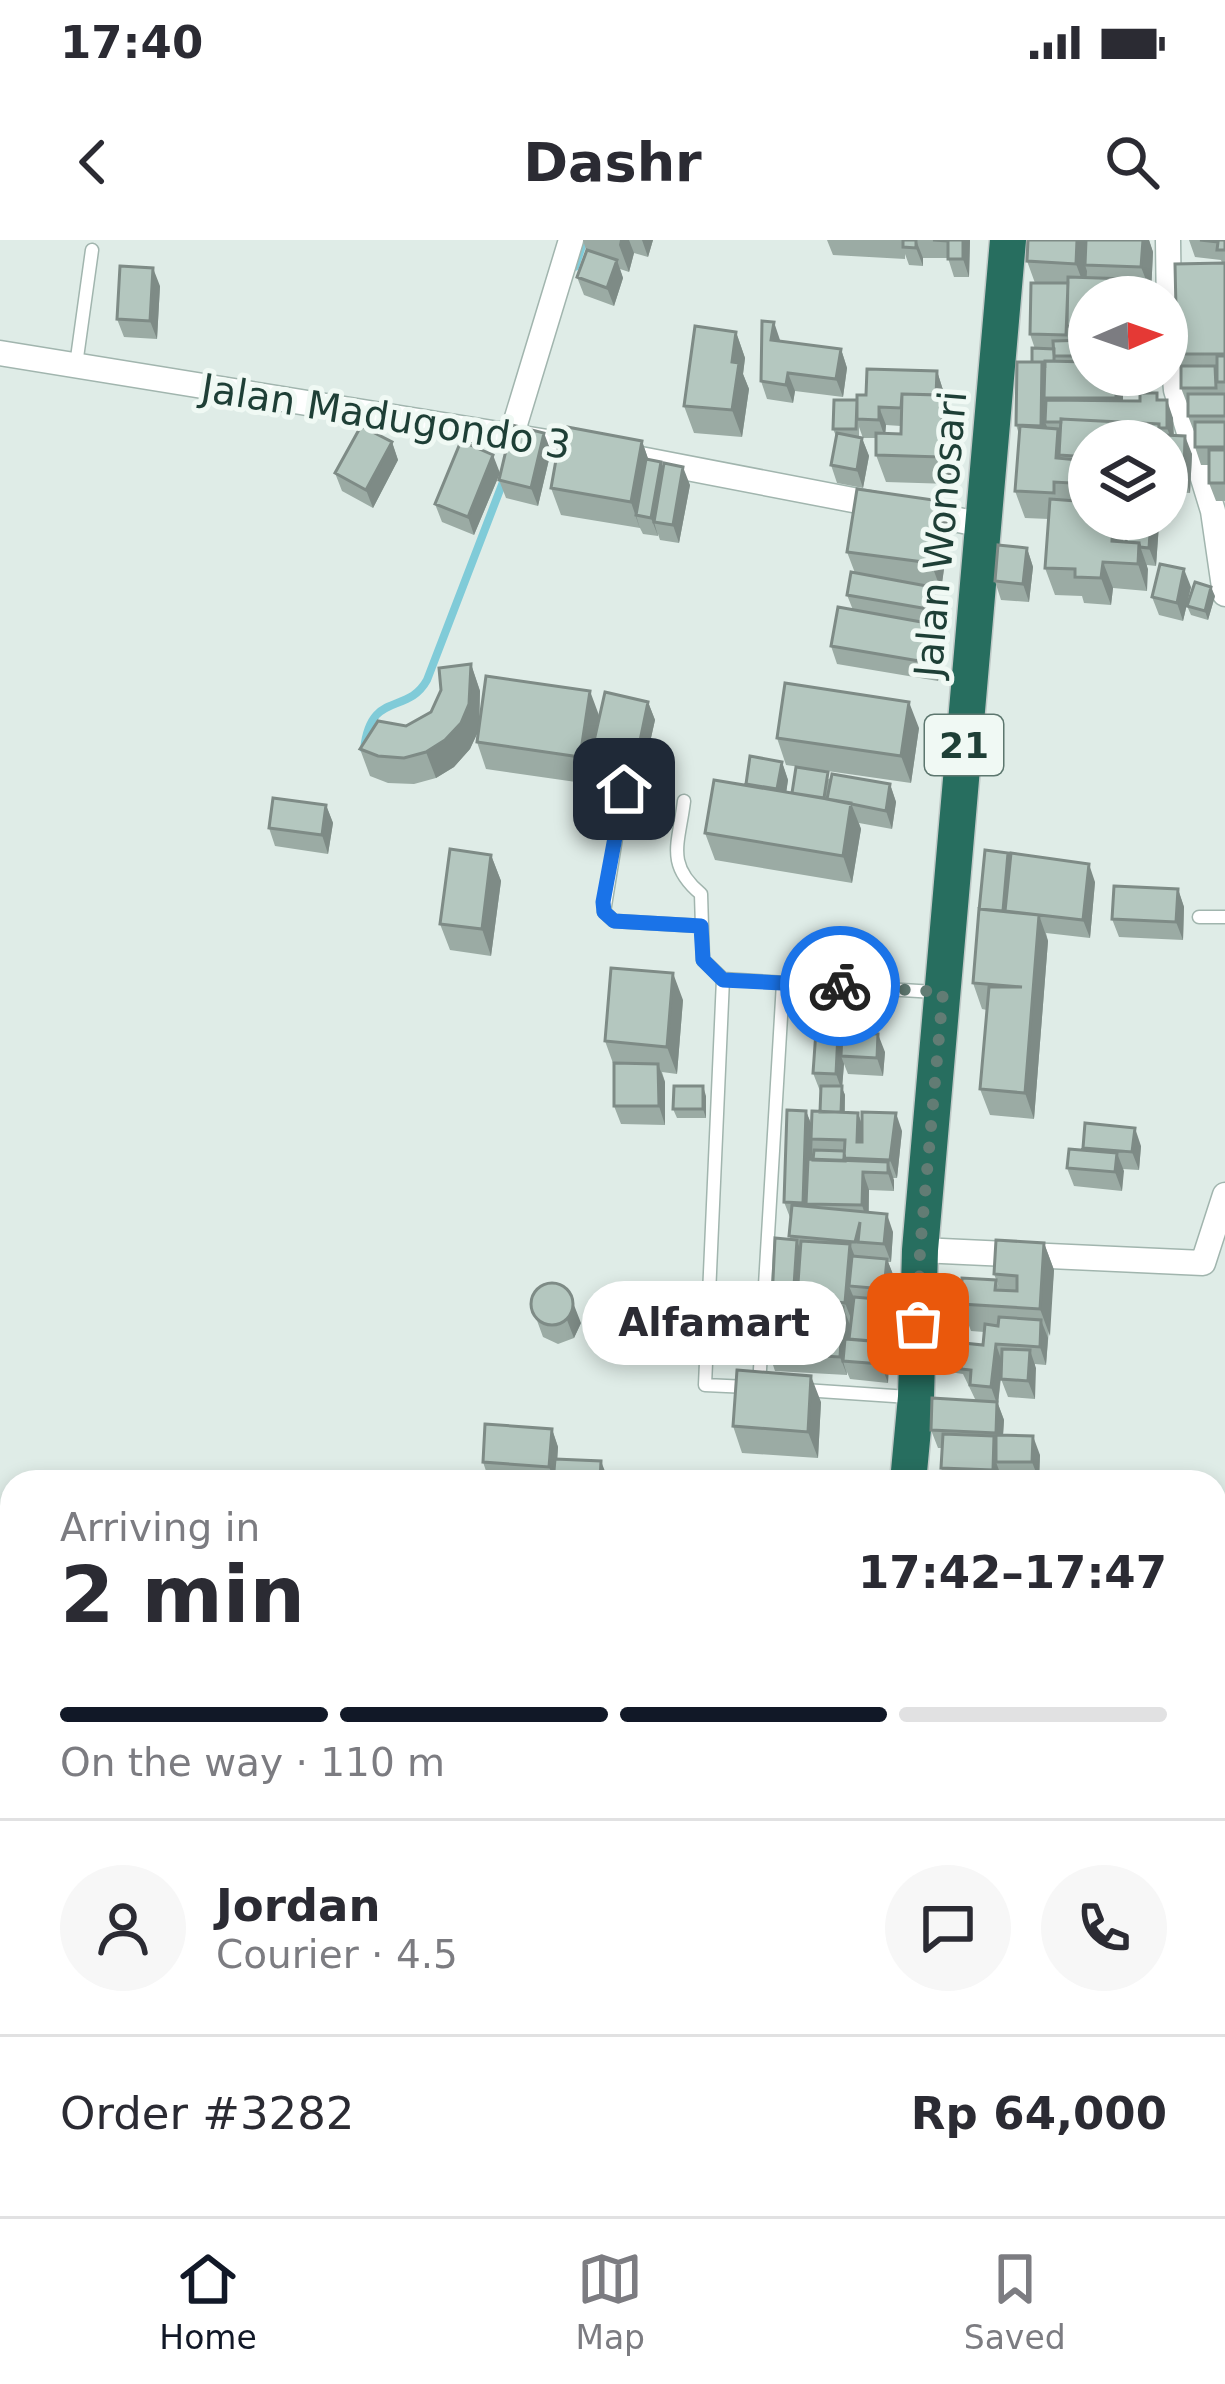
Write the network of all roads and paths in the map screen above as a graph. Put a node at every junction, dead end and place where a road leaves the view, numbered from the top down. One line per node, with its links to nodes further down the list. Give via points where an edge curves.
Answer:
1 (571, 240): 9 (street)
2 (1007, 240): 11 (highway, Jalan Wonosari / 21)
3 (1168, 240): 5 (street)
4 (92, 250): 8 (lane)
5 (1169, 268): 6 (street); 10 (street, via 1176,390)
6 (1200, 276)
7 (0, 353): 8 (street, Jalan Madugondo 3)
8 (76, 365): 9 (street, Jalan Madugondo 3)
9 (512, 434): 11 (street, Jalan Madugondo 3)
10 (1219, 511): 12 (street)
11 (983, 525): 20 (highway, Jalan Wonosari / 21)
12 (1225, 594)
13 (624, 789): 17 (lane, via 604,912 614,921)
14 (684, 801): 17 (lane, via 677,865 701,894)
15 (1199, 916): 16 (lane)
16 (1225, 917)
17 (701, 926): 18 (lane, via 703,960)
18 (723, 980): 19 (lane); 23 (lane, via 705,1385)
19 (783, 983): 20 (lane); 23 (lane)
20 (943, 992): 22 (highway, Jalan Wonosari / 21)
21 (1225, 1195): 22 (street, via 1203,1263)
22 (920, 1250): 24 (highway, Jalan Wonosari / 21)
23 (759, 1388): 24 (lane)
24 (916, 1397): 25 (highway, Jalan Wonosari / 21)
25 (909, 1470)

